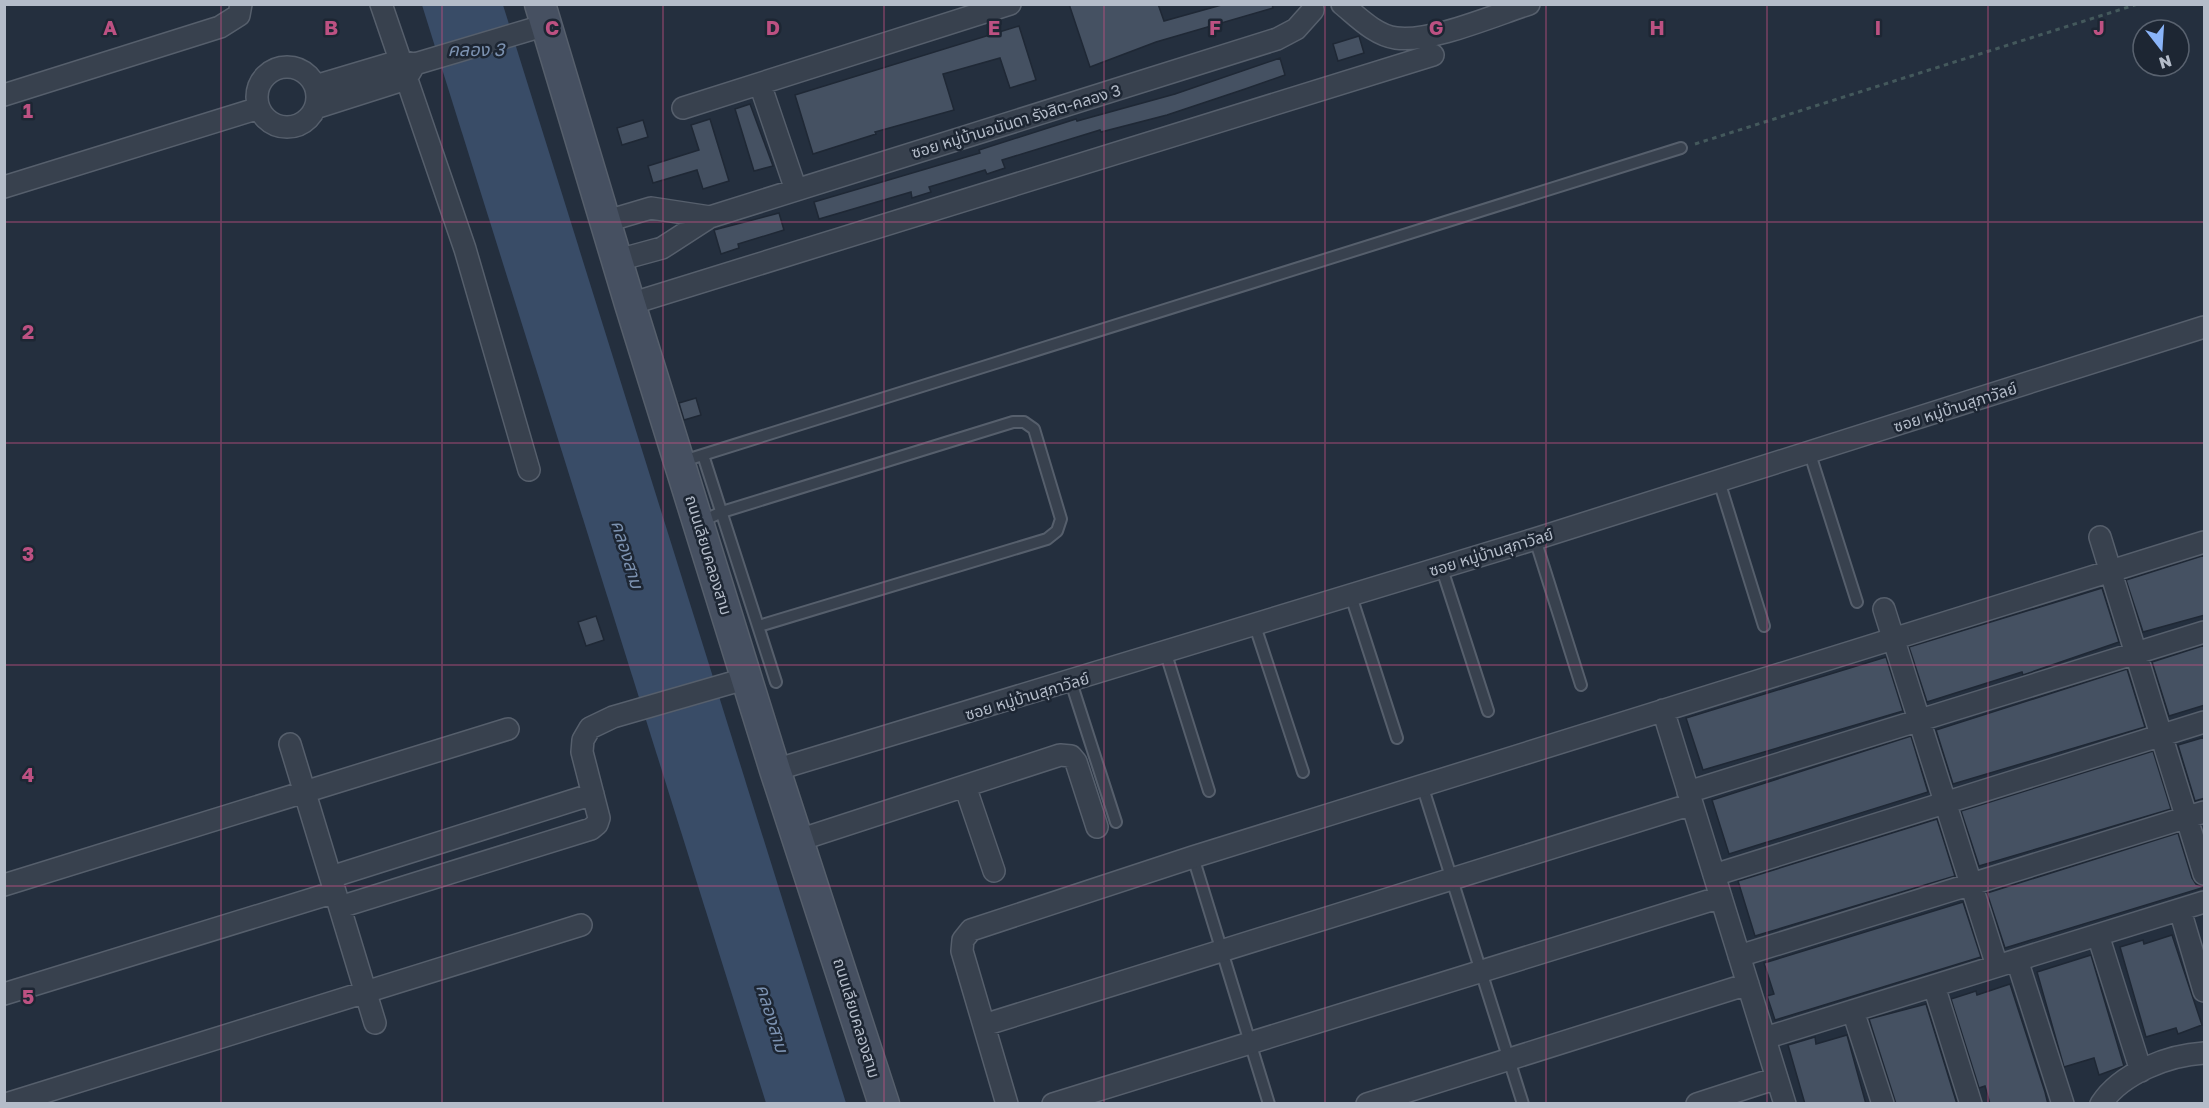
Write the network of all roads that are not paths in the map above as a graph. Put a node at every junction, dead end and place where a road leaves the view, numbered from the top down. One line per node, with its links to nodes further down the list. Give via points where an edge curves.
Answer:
1 (241, 4): 12 (street, via 239,15 220,27)
2 (381, 4): 9 (street)
3 (1010, 4): 10 (street)
4 (1342, 4): 5 (street, via 1375,31 1395,38 1421,38); 6 (street, via 1333,9)
5 (1529, 4)
6 (1311, 7): 18 (street, ซอย หมู่บ้านอนันดา รังสิต-คลอง 3, via 1296,29 1277,39)
7 (543, 15): 9 (street, via 514,33); 20 (main road, ถนนเลียบคลองสาม)
8 (1433, 55): 22 (street)
9 (411, 67): 11 (street); 14 (street); 26 (street)
10 (760, 84): 15 (street); 18 (street)
11 (315, 86): 13 (street, via 302,70 281,67 263,78 258,87); 14 (street)
12 (4, 95)
13 (259, 108): 14 (street, via 264,117 282,127 302,123); 17 (street)
14 (315, 108)
15 (683, 108)
16 (1681, 148): 25 (lane)
17 (4, 187)
18 (796, 190): 19 (street, ซอย หมู่บ้านอนันดา รังสิต-คลอง 3)
19 (710, 217): 20 (street, ซอย หมู่บ้านอนันดา รังสิต-คลอง 3, via 651,208); 21 (street, ซอย หมู่บ้านอนันดา รังสิต-คลอง 3, via 662,248)
20 (607, 221): 21 (main road, ถนนเลียบคลองสาม)
21 (618, 260): 22 (main road, ถนนเลียบคลองสาม)
22 (630, 304): 25 (main road, ถนนเลียบคลองสาม)
23 (2205, 327): 24 (street, ซอย หมู่บ้านสุภาวัลย์)
24 (1810, 454): 27 (street, ซอย หมู่บ้านสุภาวัลย์); 35 (lane)
25 (692, 458): 28 (main road, ถนนเลียบคลองสาม)
26 (529, 470)
27 (1719, 481): 30 (street, ซอย หมู่บ้านสุภาวัลย์); 39 (lane)
28 (711, 517): 37 (lane); 37 (lane, via 1013,422 1024,422 1034,429 1061,519 1057,531 1047,539); 44 (main road, ถนนเลียบคลองสาม)
29 (2100, 537): 33 (street)
30 (1535, 539): 32 (street, ซอย หมู่บ้านสุภาวัลย์); 46 (lane)
31 (2205, 542): 33 (street)
32 (1442, 566): 34 (street, ซอย หมู่บ้านสุภาวัลย์); 48 (lane)
33 (2111, 571): 41 (street); 43 (street)
34 (1351, 596): 38 (street, ซอย หมู่บ้านสุภาวัลย์); 53 (lane)
35 (1857, 602)
36 (1884, 609): 41 (street)
37 (759, 626): 44 (lane)
38 (1255, 626): 42 (street, ซอย หมู่บ้านสุภาวัลย์); 56 (lane)
39 (1764, 626)
40 (2205, 632): 43 (street)
41 (1893, 639): 47 (street); 49 (street)
42 (1166, 654): 45 (street, ซอย หมู่บ้านสุภาวัลย์); 59 (lane)
43 (2136, 654): 49 (street); 52 (street)
44 (762, 680): 55 (main road, ถนนเลียบคลองสาม); 61 (street, via 719,686 613,717 590,728 582,752)
45 (1071, 682): 55 (street, ซอย หมู่บ้านสุภาวัลย์); 65 (lane)
46 (1581, 685)
47 (1663, 710): 57 (street); 62 (street)
48 (1488, 711)
49 (1917, 721): 62 (street); 63 (street)
50 (2205, 722): 52 (street)
51 (508, 729): 60 (street)
52 (2162, 735): 63 (street); 64 (street)
53 (1396, 738)
54 (290, 744): 60 (street)
55 (776, 770): 66 (main road, ถนนเลียบคลองสาม)
56 (1303, 772)
57 (1422, 785): 67 (street); 71 (lane)
58 (965, 786): 65 (street, via 1060,755 1071,756); 66 (street); 68 (street)
59 (1209, 791)
60 (306, 792): 72 (street); 74 (street)
61 (593, 794): 74 (street); 74 (street, via 599,818 591,829)
62 (1690, 798): 69 (street); 71 (street)
63 (1943, 803): 69 (street); 73 (street)
64 (2196, 815): 70 (street); 73 (street)
65 (1106, 824)
66 (800, 840): 99 (main road, ถนนเลียบคลองสาม)
67 (1193, 857): 80 (lane); 91 (street, via 971,930 963,940 962,951)
68 (994, 871)
69 (1714, 874): 75 (street)
70 (2205, 874)
71 (1452, 879): 80 (street); 83 (lane)
72 (4, 885)
73 (1970, 885): 81 (street); 82 (street)
74 (335, 892): 87 (street); 88 (street)
75 (1721, 897): 81 (street); 83 (street)
76 (2205, 902): 77 (street)
77 (2180, 910): 79 (street); 86 (street)
78 (581, 925): 87 (street)
79 (2098, 935): 82 (street); 96 (street)
80 (1222, 951): 91 (street); 93 (lane)
81 (1739, 956): 84 (street)
82 (2007, 963): 85 (street); 109 (street)
83 (1481, 971): 93 (street); 95 (lane)
84 (1748, 984): 92 (street); 95 (street)
85 (1934, 986): 89 (street); 108 (street)
86 (2205, 991)
87 (365, 992): 90 (street); 98 (street)
88 (4, 994)
89 (1853, 1011): 92 (street); 107 (street)
90 (375, 1023)
91 (984, 1025): 100 (street)
92 (1765, 1038): 97 (street)
93 (1250, 1043): 101 (street); 102 (lane)
94 (2205, 1053): 96 (street, via 2164,1061)
95 (1509, 1059): 103 (street); 104 (lane)
96 (2141, 1071): 110 (street, via 2105,1096)
97 (1777, 1078): 105 (street); 106 (street)
98 (6, 1104)
99 (884, 1104)
100 (1007, 1104)
101 (1053, 1104)
102 (1269, 1104)
103 (1367, 1104)
104 (1523, 1104)
105 (1697, 1104)
106 (1785, 1104)
107 (1883, 1104)
108 (1971, 1104)
109 (2063, 1104)
110 (2101, 1104)

